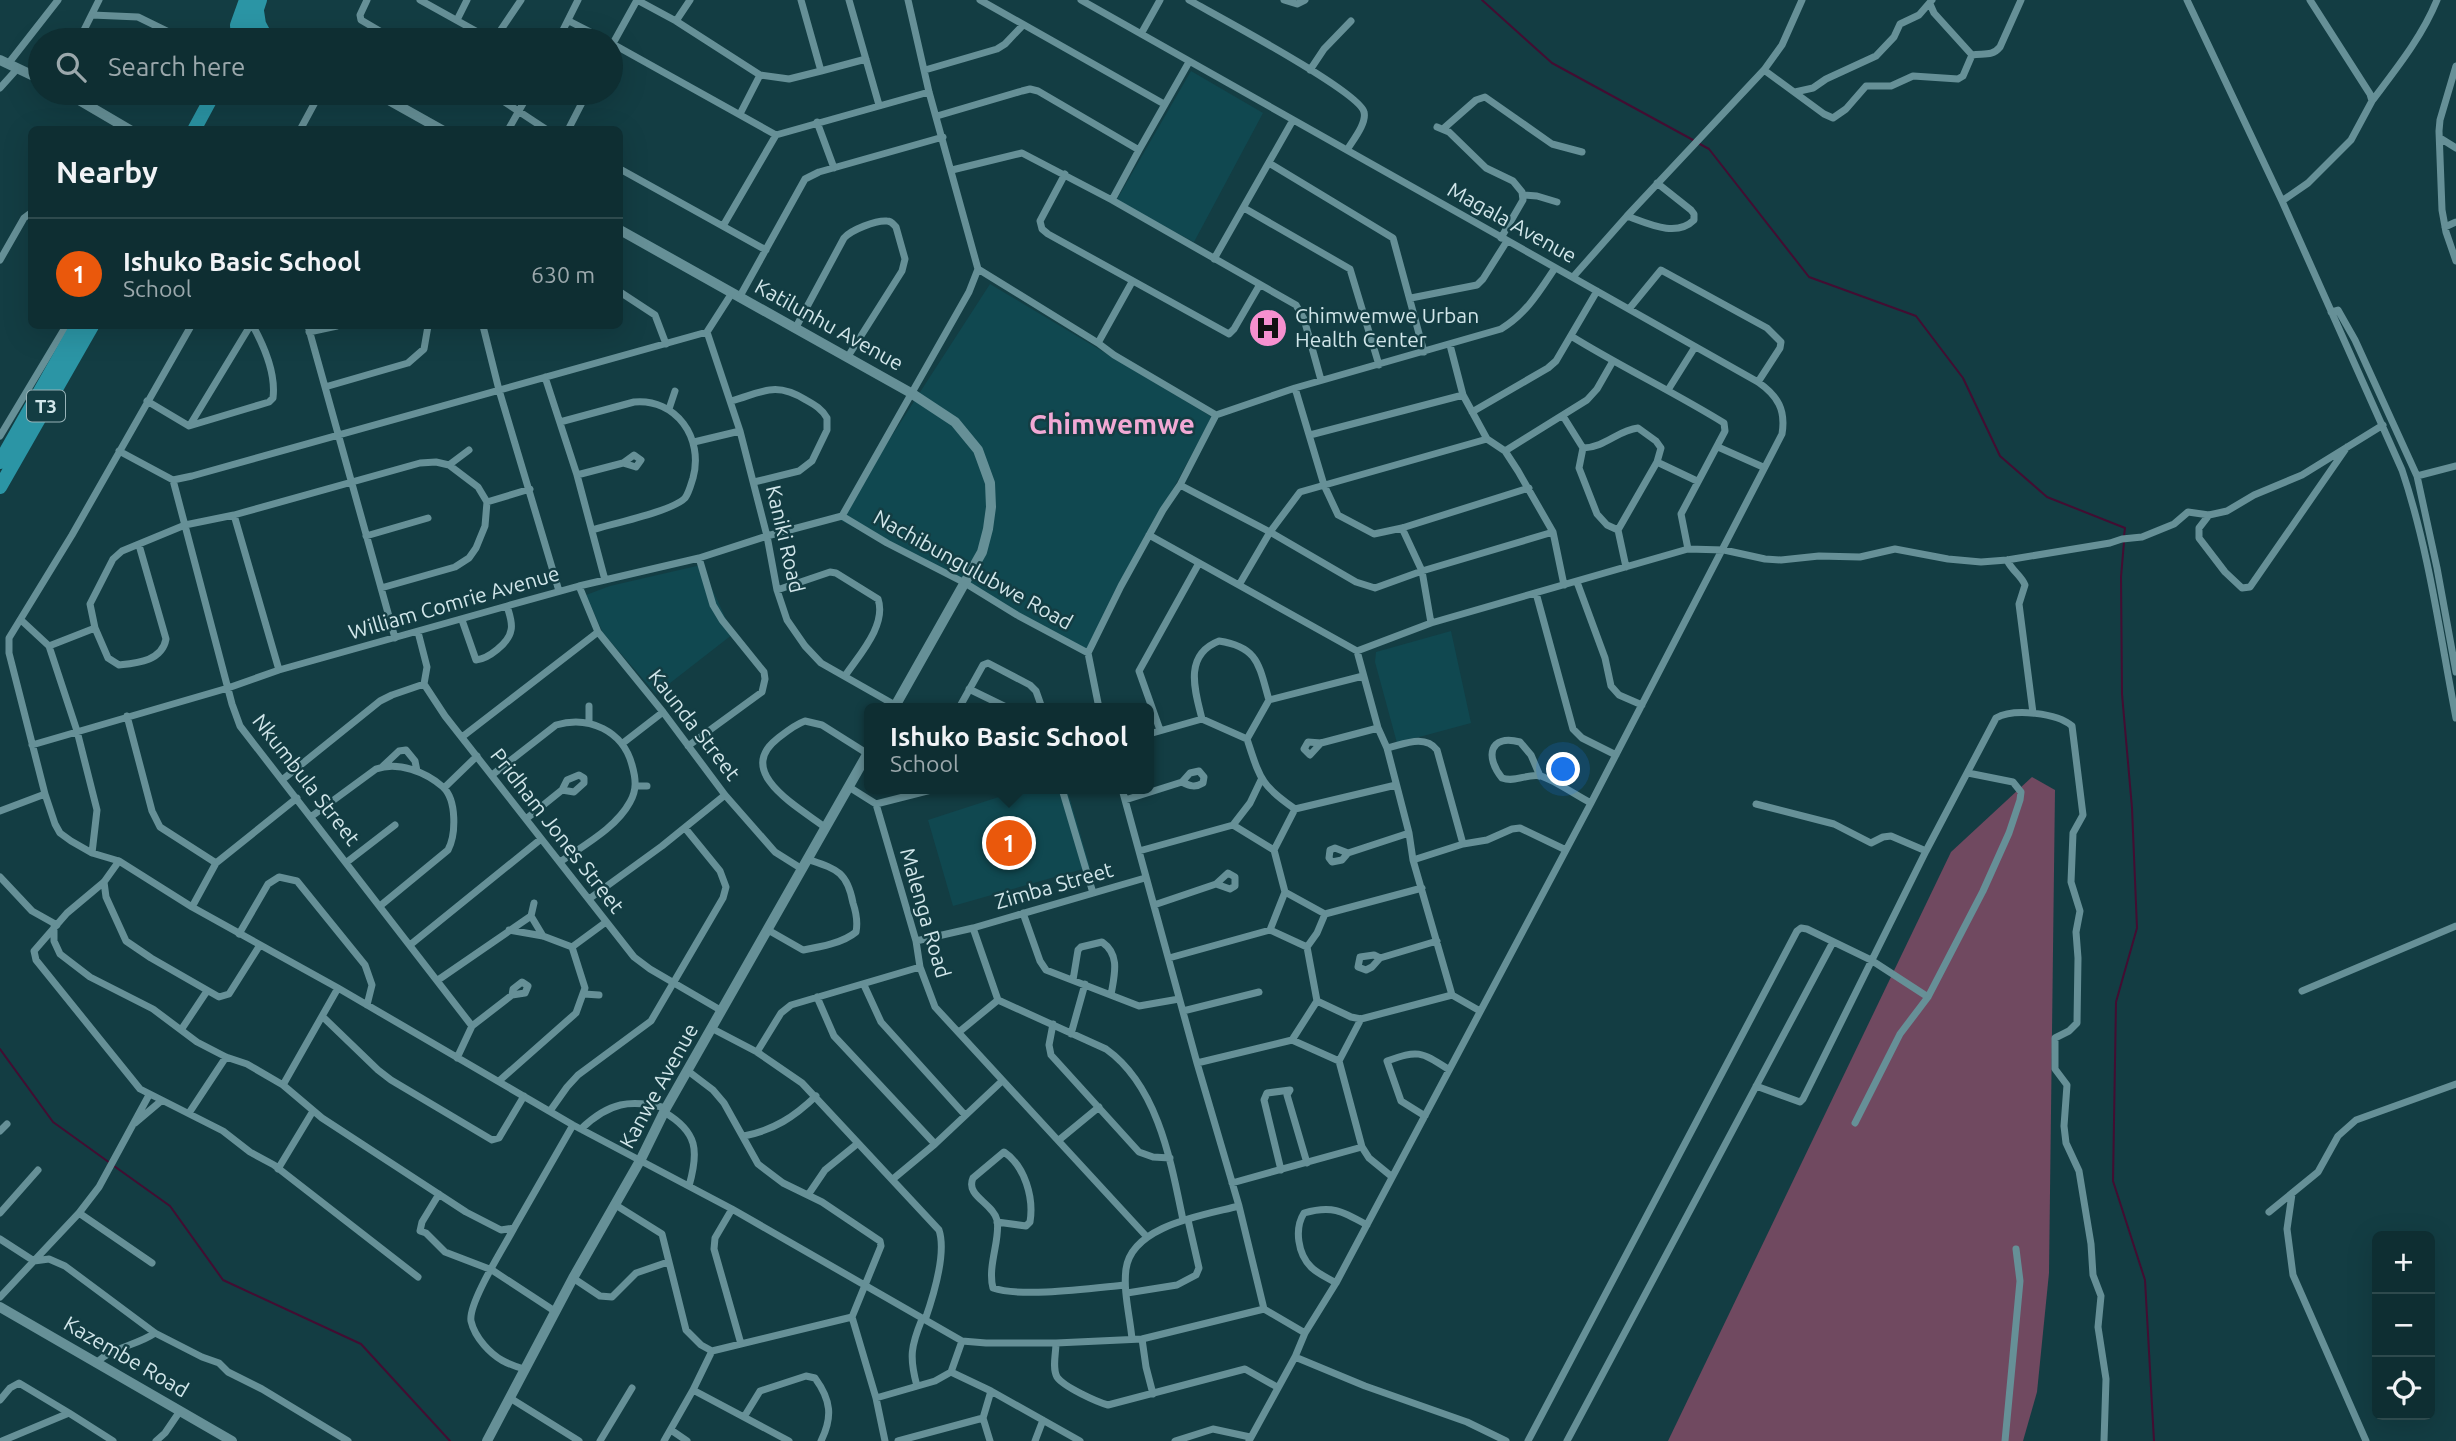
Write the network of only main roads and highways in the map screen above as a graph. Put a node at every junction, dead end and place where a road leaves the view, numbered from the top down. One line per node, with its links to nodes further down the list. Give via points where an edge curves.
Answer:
1 (254, 3): 2 (highway); 3 (highway)
2 (244, 28)
3 (261, 28)
4 (9, 64): 5 (main road)
5 (28, 73)
6 (87, 105): 9 (main road)
7 (207, 105): 10 (highway)
8 (400, 105): 11 (main road)
9 (123, 126)
10 (195, 126)
11 (435, 126)
12 (623, 232): 17 (main road, Katilunhu Avenue, via 911,393 955,422 978,450 990,483 986,540)
13 (75, 329): 15 (highway, T3)
14 (90, 329): 15 (highway, T3)
15 (5, 459): 16 (highway, T3)
16 (0, 487)
17 (896, 703)
18 (864, 760): 21 (main road, Kanwe Avenue, via 665,1110)
19 (0, 1307): 20 (main road, Kazembe Road)
20 (232, 1441)
21 (487, 1441)

